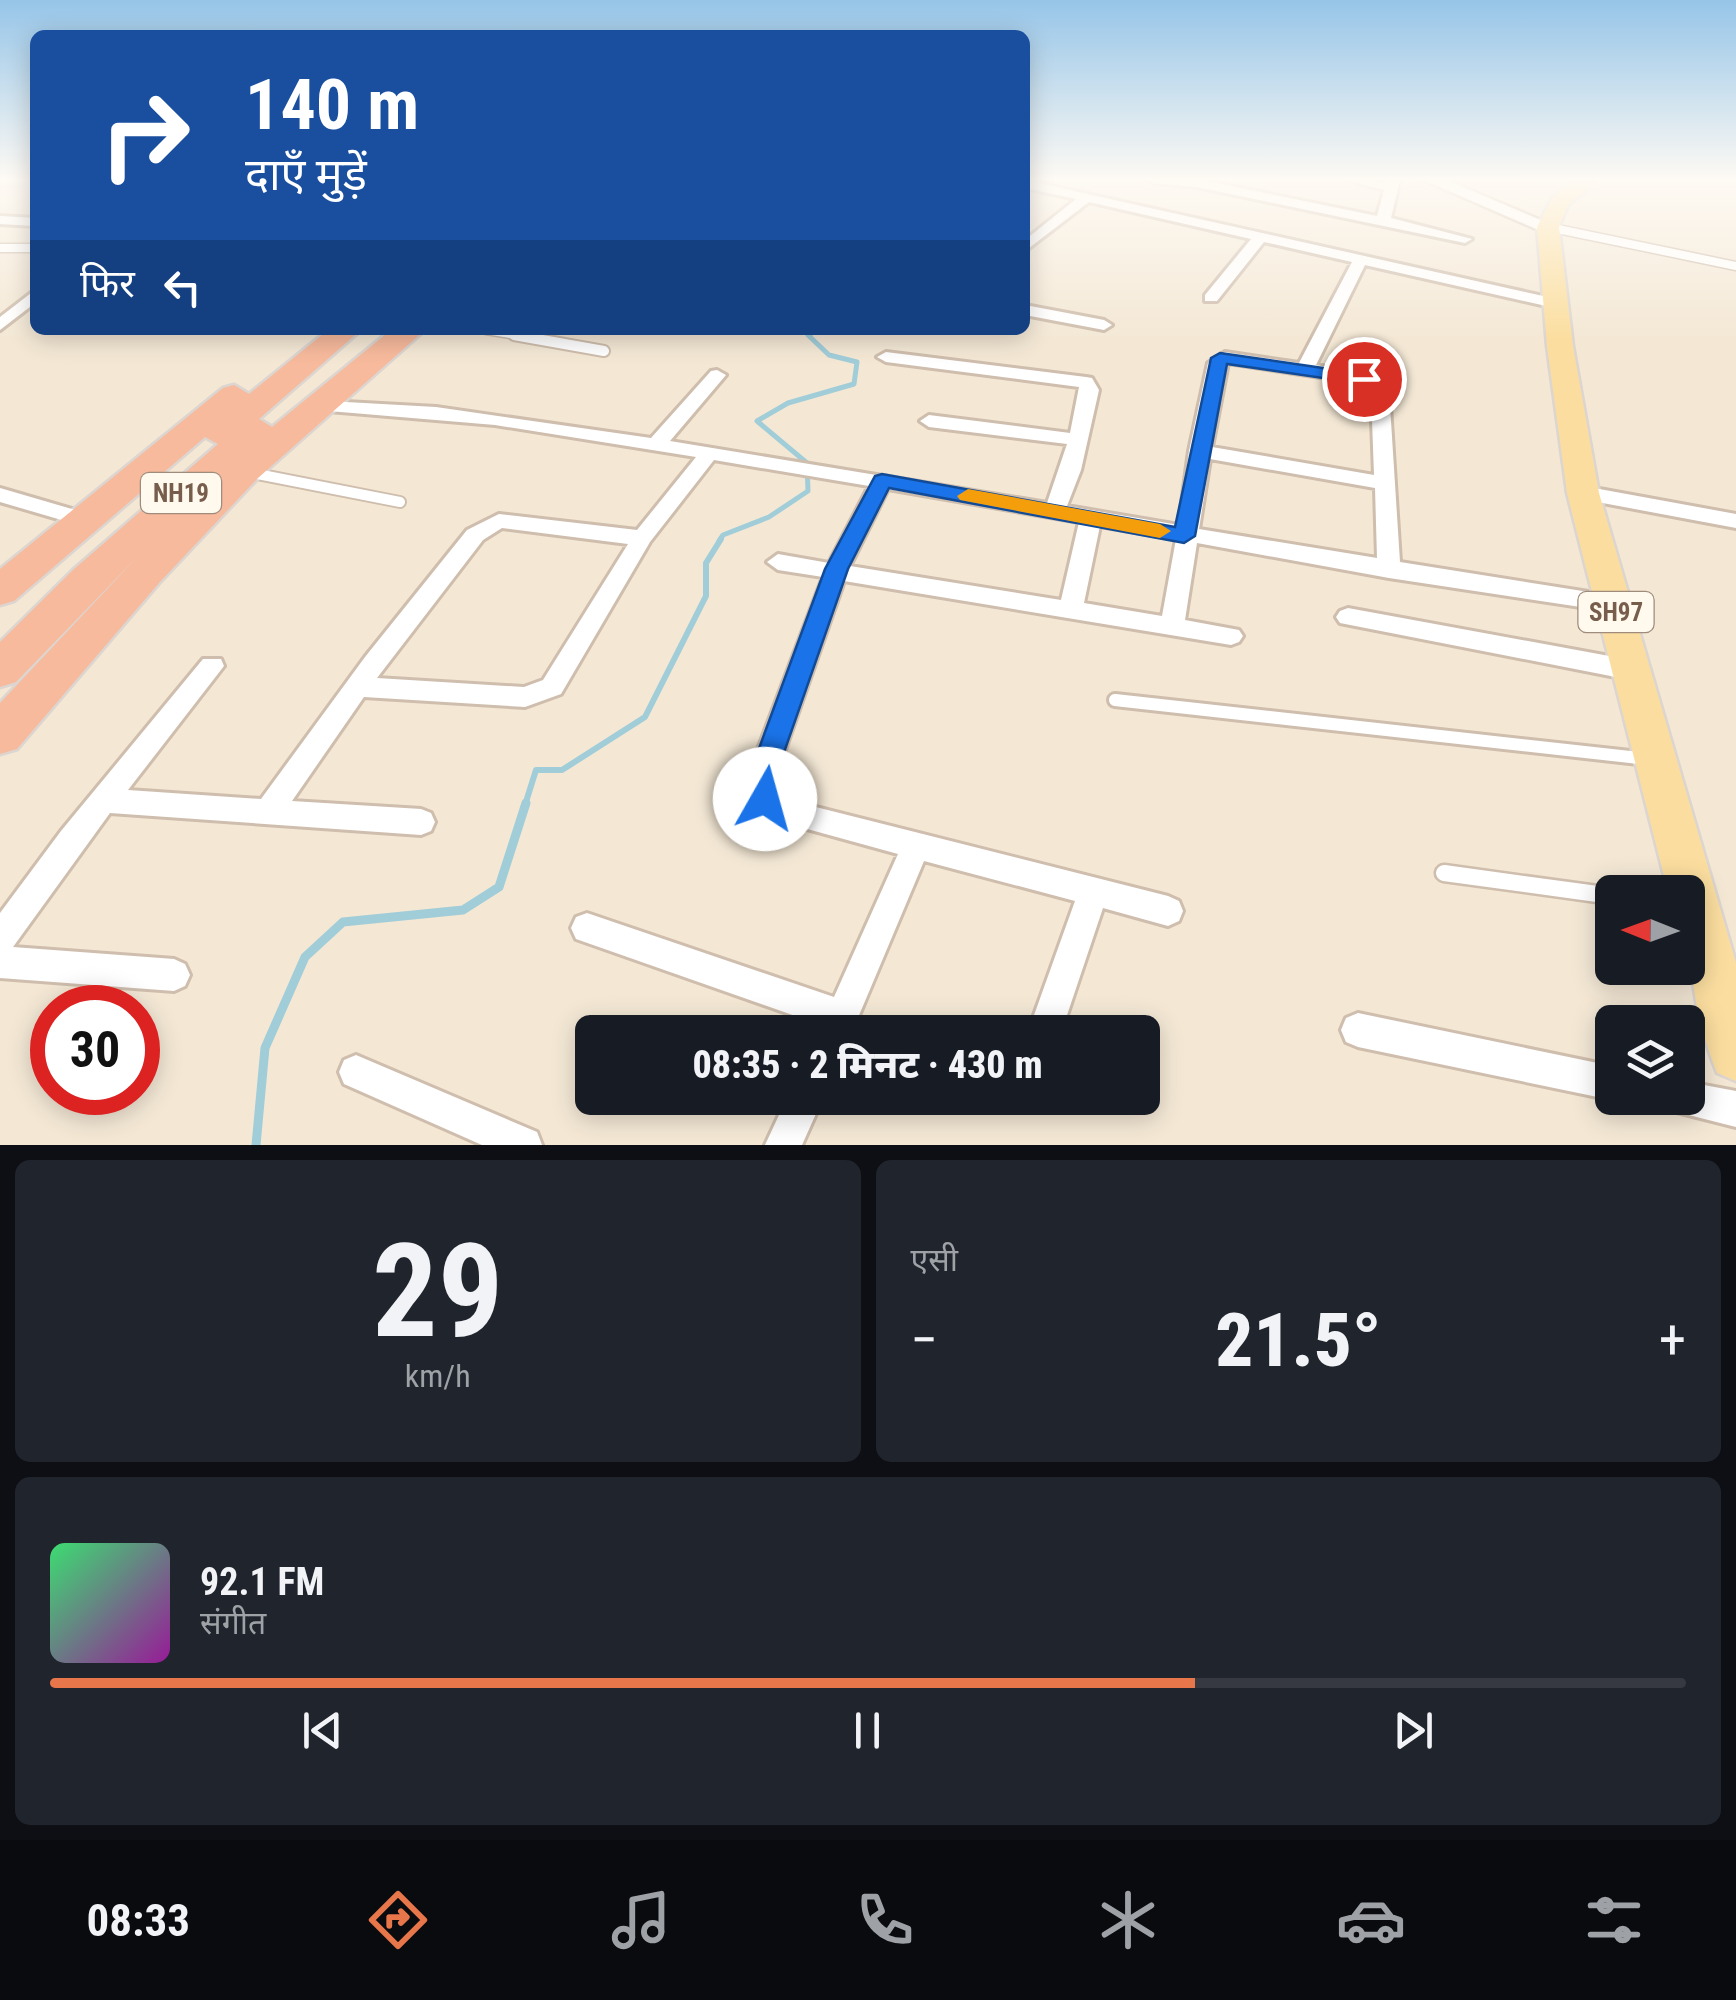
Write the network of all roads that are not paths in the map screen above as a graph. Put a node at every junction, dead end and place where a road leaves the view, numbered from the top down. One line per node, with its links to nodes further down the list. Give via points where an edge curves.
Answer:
1 (1236, 232): 5 (street)
2 (1431, 232): 6 (street)
3 (1549, 232): 15 (main road, SH97)
4 (1574, 232): 10 (lane)
5 (1260, 238): 9 (street); 13 (street)
6 (1465, 240)
7 (0, 248): 8 (lane)
8 (30, 248)
9 (1360, 260): 15 (street); 26 (street)
10 (1736, 266)
11 (0, 297): 12 (street)
12 (30, 297)
13 (1211, 298)
14 (30, 300): 18 (street)
15 (1555, 303): 37 (main road, SH97)
16 (1030, 311): 17 (street)
17 (1104, 325)
18 (0, 326)
19 (310, 335): 42 (highway)
20 (340, 335): 54 (highway, NH19, via 180,468)
21 (369, 335): 57 (highway, NH19, via 212,465)
22 (404, 335): 28 (highway)
23 (514, 335): 24 (lane)
24 (604, 351)
25 (886, 357): 30 (street, via 1086,382 1090,390)
26 (1305, 369): 32 (street, via 1220,358); 36 (street, via 1364,379 1380,390)
27 (716, 375): 31 (street)
28 (318, 404): 31 (street, via 406,407); 34 (highway)
29 (929, 421): 30 (street)
30 (1078, 440): 40 (street)
31 (657, 443): 33 (street)
32 (1199, 451): 36 (street); 44 (street)
33 (710, 452): 35 (street); 45 (street)
34 (246, 471): 39 (lane); 61 (highway, via 134,583)
35 (882, 480): 40 (street); 47 (street)
36 (1384, 483): 48 (street)
37 (1584, 493): 43 (street); 50 (main road, SH97)
38 (0, 495): 42 (street)
39 (400, 502)
40 (1054, 512): 41 (street)
41 (1091, 518): 44 (street); 51 (street)
42 (82, 519): 49 (highway)
43 (1736, 521)
44 (1184, 536): 48 (street); 53 (street)
45 (642, 538): 59 (street, via 500,521 486,526); 59 (street, via 552,686 540,694)
46 (778, 562): 47 (street)
47 (837, 569): 51 (street); 66 (street, via 760,781 765,799 781,810)
48 (1389, 570): 50 (street)
49 (0, 592)
50 (1614, 604): 58 (main road, SH97)
51 (1071, 608): 53 (street)
52 (1348, 617): 58 (street)
53 (1172, 626): 55 (street)
54 (0, 636)
55 (1231, 636)
56 (212, 666): 63 (street)
57 (0, 670)
58 (1631, 670): 62 (main road, SH97)
59 (358, 686): 64 (street)
60 (1115, 700): 62 (lane)
61 (0, 735)
62 (1655, 760): 68 (main road, SH97)
63 (104, 800): 64 (street); 73 (street)
64 (270, 809): 65 (street)
65 (421, 822)
66 (916, 846): 69 (street); 78 (street)
67 (1444, 873): 70 (lane)
68 (1683, 875)
69 (1094, 890): 71 (street); 79 (street)
70 (1595, 894)
71 (1168, 911)
72 (587, 928): 77 (street)
73 (0, 939)
74 (1705, 952): 81 (main road, SH97)
75 (0, 962): 76 (street)
76 (174, 975)
77 (814, 1015)
78 (842, 1015)
79 (1051, 1015)
80 (1358, 1030): 83 (street)
81 (1736, 1054)
82 (356, 1072): 87 (street)
83 (1595, 1079)
84 (1705, 1103): 85 (street)
85 (1736, 1109)
86 (797, 1115): 88 (street)
87 (524, 1145)
88 (783, 1145)

